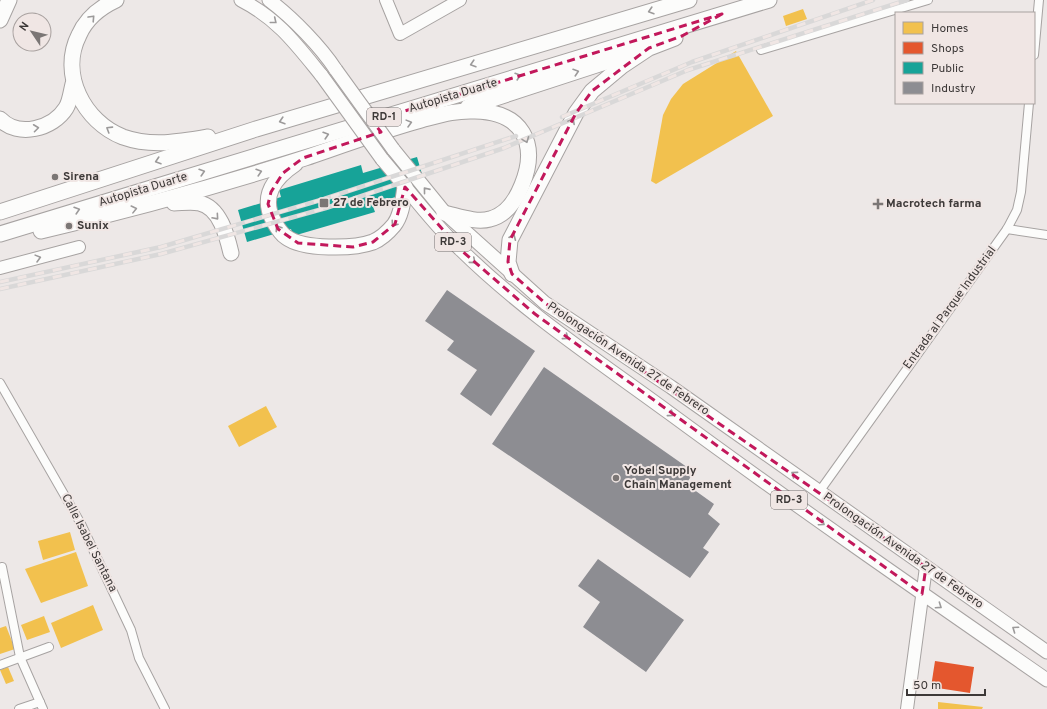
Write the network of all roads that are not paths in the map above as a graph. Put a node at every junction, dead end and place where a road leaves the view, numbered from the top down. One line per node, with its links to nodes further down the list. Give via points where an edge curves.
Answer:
1 (9, 0): 12 (highway)
2 (116, 0): 16 (highway, one-way to 2, via 72,71 78,35 93,16)
3 (241, 0): 23 (main road, Prolongación Avenida 27 de Febrero / RD-3, one-way to 23, bridge, via 274,20 291,37)
4 (269, 0): 22 (main road, Prolongación Avenida 27 de Febrero / RD-3, bridge, via 302,30 336,70)
5 (386, 0): 6 (street, via 400,34)
6 (460, 0)
7 (689, 0): 20 (highway, Autopista Duarte / RD-1, one-way to 20)
8 (769, 0): 11 (highway, Autopista Duarte / RD-1)
9 (928, 0): 15 (street)
10 (1039, 0): 13 (street)
11 (722, 14): 14 (highway, via 682,36); 29 (highway, Autopista Duarte / RD-1, one-way to 11)
12 (0, 20)
13 (1035, 44)
14 (649, 48): 18 (highway, one-way to 14); 35 (highway, one-way to 14, via 508,262 510,240 576,113 592,91)
15 (761, 50)
16 (74, 84): 19 (highway, one-way to 16, via 16,129 45,127 59,117 67,107); 20 (highway, one-way to 16, via 172,143 139,141 110,130 98,122)
17 (1029, 104): 28 (street, Entrada al Parque Industrial, via 1021,192 1017,210)
18 (459, 110): 21 (highway, one-way to 18, via 402,125); 27 (highway, one-way to 27, via 496,114 520,128 527,139 530,154 528,171 519,193 511,205 498,216 481,220)
19 (0, 119)
20 (256, 129): 26 (highway, Autopista Duarte / RD-1, one-way to 26)
21 (303, 158): 24 (highway, one-way to 21, via 395,224 374,242 353,247 298,243 286,238 278,229 268,204 275,181); 25 (highway, one-way to 21)
22 (404, 163): 23 (main road); 27 (main road, Prolongación Avenida 27 de Febrero / RD-3, one-way to 22)
23 (393, 172): 24 (main road, Prolongación Avenida 27 de Febrero / RD-3)
24 (405, 187): 38 (main road, Prolongación Avenida 27 de Febrero / RD-3, one-way to 38, via 438,227 502,287)
25 (155, 204): 31 (highway, one-way to 25); 33 (highway, one-way to 33, via 200,203 217,216 225,228)
26 (0, 212)
27 (444, 213): 35 (main road, Prolongación Avenida 27 de Febrero / RD-3)
28 (1006, 229): 30 (street); 39 (street, Entrada al Parque Industrial)
29 (0, 234)
30 (1047, 235)
31 (0, 238)
32 (79, 247): 34 (street, one-way to 32)
33 (231, 253)
34 (0, 268)
35 (512, 274): 36 (main road, Prolongación Avenida 27 de Febrero / RD-3, via 545,303)
36 (649, 374): 38 (main road); 39 (main road, Prolongación Avenida 27 de Febrero / RD-3, one-way to 36)
37 (0, 384): 50 (street, Calle Isabel Santana, via 82,524 131,630 139,658)
38 (638, 391): 42 (main road, Prolongación Avenida 27 de Febrero / RD-3, one-way to 42)
39 (819, 492): 41 (main road, Prolongación Avenida 27 de Febrero / RD-3)
40 (2, 567): 45 (street)
41 (926, 567): 42 (street); 44 (main road, Prolongación Avenida 27 de Febrero / RD-3, one-way to 41)
42 (922, 594): 47 (main road, Prolongación Avenida 27 de Febrero / RD-3, one-way to 47); 51 (street)
43 (49, 647): 45 (street)
44 (1047, 652)
45 (20, 657): 46 (street); 48 (street)
46 (0, 665)
47 (1047, 680)
48 (41, 705): 49 (street)
49 (19, 709)
50 (165, 709)
51 (907, 709)

